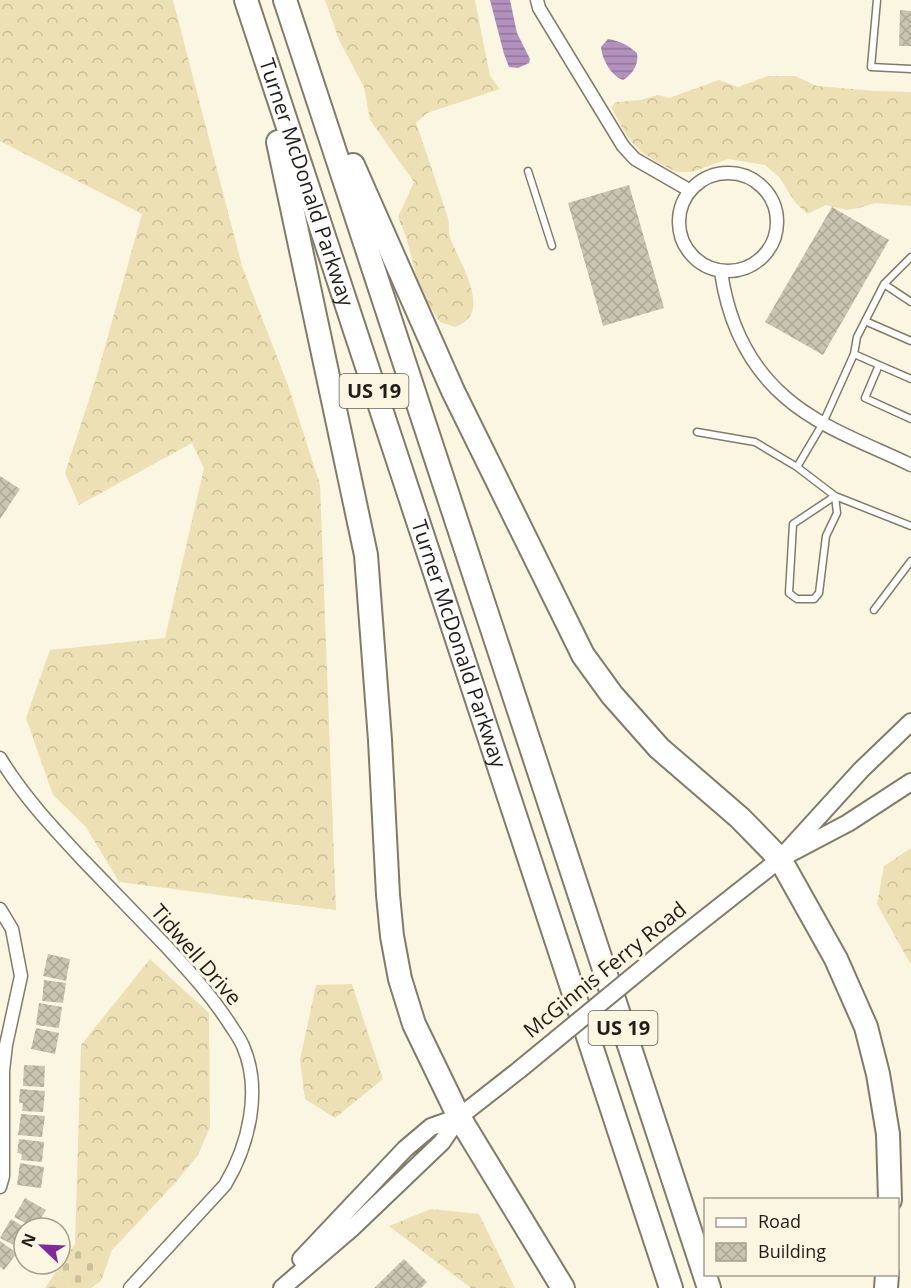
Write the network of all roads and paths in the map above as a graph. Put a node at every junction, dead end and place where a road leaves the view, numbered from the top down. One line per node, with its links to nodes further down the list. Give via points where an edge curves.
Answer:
1 (246, 0): 5 (highway, Turner McDonald Parkway / US 19)
2 (285, 0): 6 (highway, Turner McDonald Parkway / US 19)
3 (537, 0): 9 (street, via 623,146 634,159)
4 (877, 0): 7 (lane, via 871,67)
5 (256, 35): 36 (highway, via 366,555 388,895 400,979 414,1024); 44 (highway, Turner McDonald Parkway / US 19)
6 (300, 45): 34 (highway, via 453,392 583,655 659,748 740,818); 39 (highway, Turner McDonald Parkway / US 19)
7 (911, 69)
8 (528, 171): 10 (lane)
9 (689, 190): 12 (street, via 678,219 684,248 694,260); 12 (street, via 718,173 736,173 752,178 774,204 775,238 767,253 747,268)
10 (552, 246)
11 (911, 257): 13 (lane)
12 (721, 272): 21 (street, via 730,316 744,348 785,398)
13 (884, 284): 14 (lane); 15 (lane)
14 (911, 302)
15 (865, 321): 16 (lane); 17 (lane)
16 (911, 341)
17 (854, 354): 18 (lane); 21 (lane)
18 (879, 365): 19 (lane); 20 (lane, via 864,398)
19 (911, 379)
20 (911, 419)
21 (823, 423): 23 (street); 25 (lane)
22 (697, 432): 25 (lane, via 755,442)
23 (884, 452): 24 (street); 26 (street)
24 (911, 465)
25 (797, 467): 27 (lane)
26 (911, 473)
27 (835, 496): 27 (lane, via 793,524 789,593 797,599 814,599 819,593 826,536 837,513); 28 (lane)
28 (911, 526)
29 (911, 561): 30 (lane)
30 (874, 610)
31 (911, 722): 34 (main road, McGinnis Ferry Road)
32 (0, 758): 40 (street, Tidwell Drive, via 15,784 52,826 219,1006 243,1046 252,1108 237,1165 225,1185)
33 (911, 782): 34 (main road, McGinnis Ferry Road, via 848,823)
34 (780, 859): 36 (main road, McGinnis Ferry Road, bridge); 38 (highway, via 836,959 866,1027 888,1134)
35 (0, 909): 37 (street, via 12,929 21,976 3,1071)
36 (459, 1117): 41 (main road, McGinnis Ferry Road, via 431,1127 405,1149); 42 (main road, McGinnis Ferry Road, via 442,1142); 43 (highway)
37 (0, 1187)
38 (890, 1198)
39 (704, 1273)
40 (130, 1288)
41 (274, 1288)
42 (282, 1288)
43 (563, 1288)
44 (672, 1288)

